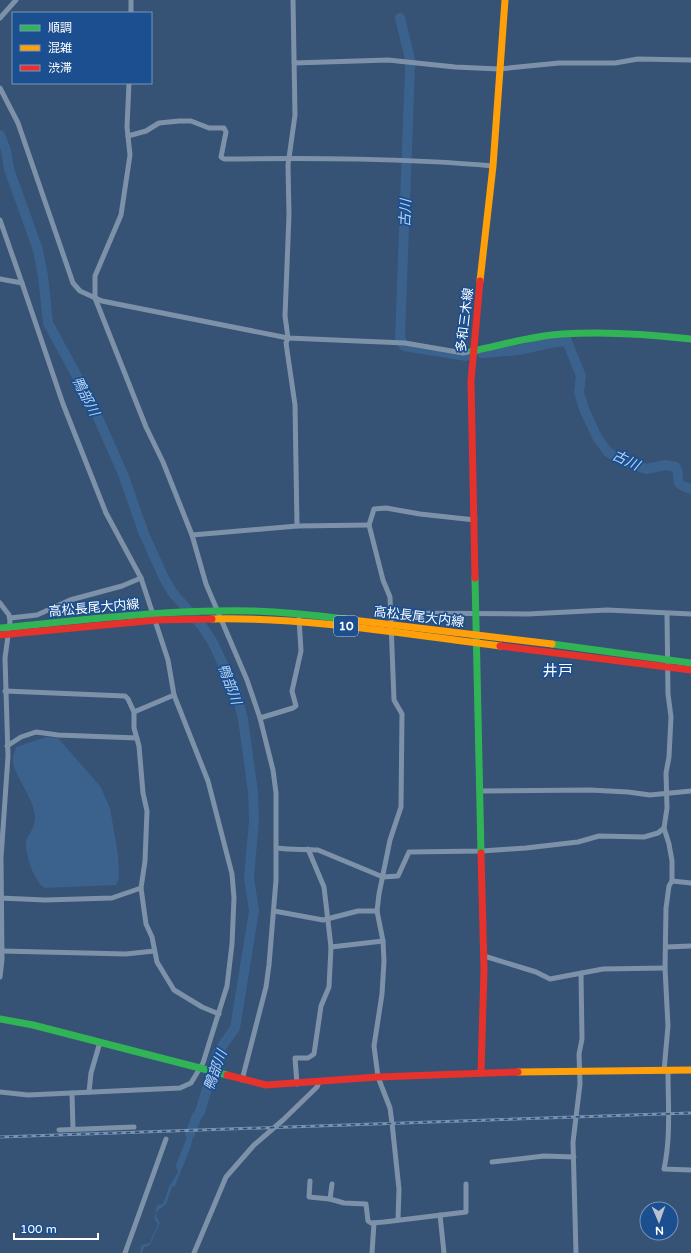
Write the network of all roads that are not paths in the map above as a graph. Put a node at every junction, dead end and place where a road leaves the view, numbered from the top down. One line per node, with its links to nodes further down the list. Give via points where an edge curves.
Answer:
1 (16, 0): 6 (street)
2 (131, 0): 5 (street)
3 (293, 0): 8 (street)
4 (505, 0): 9 (main road, 多和三木線)
5 (131, 12)
6 (0, 18)
7 (691, 60): 9 (street, via 638,59 615,63 559,63)
8 (294, 63): 9 (street, via 388,60 455,68); 13 (street, via 295,115)
9 (499, 69): 14 (main road, 多和三木線)
10 (129, 84): 12 (street)
11 (0, 88): 18 (street, via 18,123 73,283 80,291)
12 (128, 136): 13 (street, via 146,131 159,123 191,121 209,128 224,128 226,132 221,157 224,159); 18 (street, via 130,155 121,214 95,276)
13 (289, 158): 14 (street); 19 (street, via 285,316)
14 (493, 166): 21 (main road, 多和三木線)
15 (0, 220): 17 (street)
16 (0, 279): 17 (street)
17 (22, 283): 26 (street, via 63,404 106,513)
18 (95, 298): 19 (street); 25 (street)
19 (288, 338): 21 (street, via 405,343 463,353); 24 (street, via 286,343 295,405)
20 (691, 339): 21 (main road, via 641,333 562,334)
21 (472, 351): 22 (main road, 多和三木線)
22 (475, 520): 23 (street, via 386,508 374,509); 30 (main road, 多和三木線)
23 (369, 525): 24 (street); 28 (street, via 380,572 390,597)
24 (297, 526): 25 (street)
25 (192, 535): 29 (street)
26 (141, 578): 33 (street); 34 (street, via 122,586 70,600 37,615)
27 (0, 603): 34 (street)
28 (390, 613): 30 (street); 37 (street)
29 (217, 614): 33 (main road, 高松長尾大内線 / 10); 35 (main road, 高松長尾大内線 / 10); 52 (street)
30 (475, 614): 31 (street, via 607,610); 41 (main road, 多和三木線)
31 (668, 614): 32 (street); 47 (street)
32 (691, 614)
33 (155, 617): 39 (main road, 高松長尾大内線 / 10); 50 (street, via 168,660)
34 (10, 618): 39 (street)
35 (299, 618): 36 (main road, 高松長尾大内線 / 10); 52 (street, via 301,651 292,691 296,706)
36 (350, 621): 37 (main road, 高松長尾大内線 / 10); 40 (main road, 高松長尾大内線 / 10)
37 (391, 624): 40 (street); 41 (main road, 高松長尾大内線 / 10)
38 (0, 628): 39 (main road, 高松長尾大内線 / 10)
39 (10, 630): 42 (main road, 高松長尾大内線 / 10); 49 (street, via 6,644)
40 (391, 632): 44 (main road, 高松長尾大内線 / 10); 63 (street, via 394,700 402,714 401,808 390,840)
41 (476, 634): 43 (main road, 高松長尾大内線 / 10); 44 (main road, 多和三木線)
42 (0, 635)
43 (510, 637): 45 (street); 47 (main road, 高松長尾大内線 / 10)
44 (476, 643): 45 (main road, 高松長尾大内線 / 10); 55 (main road, 多和三木線)
45 (509, 647): 47 (main road, 高松長尾大内線 / 10)
46 (691, 663): 47 (main road, 高松長尾大内線 / 10)
47 (668, 664): 48 (main road, 高松長尾大内線 / 10); 57 (street, via 671,717)
48 (691, 670)
49 (5, 691): 51 (street, via 125,696); 54 (street)
50 (174, 695): 51 (street); 81 (street, via 208,781 232,874 232,944 227,986)
51 (134, 712): 53 (street)
52 (260, 718): 60 (street, via 273,770)
53 (137, 738): 54 (street, via 36,732 21,737); 66 (street, via 147,811)
54 (7, 746): 58 (street)
55 (480, 791): 57 (street, via 590,790 650,795); 62 (main road, 多和三木線)
56 (691, 791): 57 (street)
57 (666, 792): 59 (street)
58 (2, 807): 67 (street)
59 (664, 828): 62 (street, via 658,833 644,837 599,836 550,845); 64 (street, via 670,844)
60 (277, 848): 61 (street, via 300,851); 69 (street)
61 (308, 849): 63 (street, via 318,850); 70 (street, via 324,887)
62 (482, 851): 63 (street, via 409,852 398,876); 77 (main road, 多和三木線)
63 (383, 877): 68 (street)
64 (672, 881): 65 (street); 74 (street, via 667,895)
65 (691, 883)
66 (141, 888): 67 (street, via 112,898); 76 (street, via 146,924 152,937)
67 (0, 898): 75 (street)
68 (377, 911): 70 (street, via 358,911); 71 (street)
69 (274, 912): 70 (street); 90 (street, via 266,986)
70 (328, 920): 73 (street)
71 (383, 941): 73 (street); 89 (street, via 382,994 374,1046)
72 (691, 946): 74 (street)
73 (332, 947): 92 (street, via 329,987 321,1006 314,1054 308,1058 295,1058)
74 (666, 947): 78 (street)
75 (2, 951): 76 (street, via 126,954); 80 (street)
76 (154, 951): 81 (street, via 160,968 178,994)
77 (484, 956): 79 (street, via 536,972 550,980); 88 (main road, 多和三木線)
78 (665, 968): 79 (street, via 603,969); 86 (street, via 668,1026)
79 (581, 973): 87 (street, via 582,1039)
80 (0, 977)
81 (219, 1014): 84 (street)
82 (0, 1019): 83 (main road)
83 (100, 1042): 84 (main road); 94 (street, via 91,1073)
84 (202, 1070): 90 (main road); 94 (street, via 184,1088)
85 (691, 1070): 86 (main road)
86 (666, 1071): 87 (main road); 102 (street, via 668,1152 664,1169)
87 (579, 1072): 88 (main road); 100 (street)
88 (481, 1073): 89 (main road)
89 (378, 1077): 91 (main road); 108 (street, via 390,1108 392,1122 399,1190)
90 (242, 1080): 92 (main road, via 266,1085)
91 (319, 1082): 92 (main road); 111 (street, via 283,1120 254,1145 226,1177)
92 (297, 1084)
93 (0, 1092): 95 (street, via 28,1095)
94 (89, 1092): 95 (street)
95 (72, 1093): 97 (street)
96 (134, 1127): 97 (street)
97 (73, 1129): 98 (street)
98 (59, 1130)
99 (166, 1139): 110 (street)
100 (574, 1157): 101 (street, via 544,1156); 114 (street)
101 (492, 1162)
102 (691, 1170)
103 (310, 1182): 106 (street, via 309,1197)
104 (332, 1184): 106 (street)
105 (466, 1184): 107 (street, via 466,1212)
106 (330, 1199): 109 (street, via 344,1203 366,1204 368,1220)
107 (440, 1215): 108 (street); 113 (street)
108 (398, 1220): 109 (street)
109 (374, 1223): 112 (street)
110 (125, 1253)
111 (194, 1253)
112 (372, 1253)
113 (444, 1253)
114 (576, 1253)

